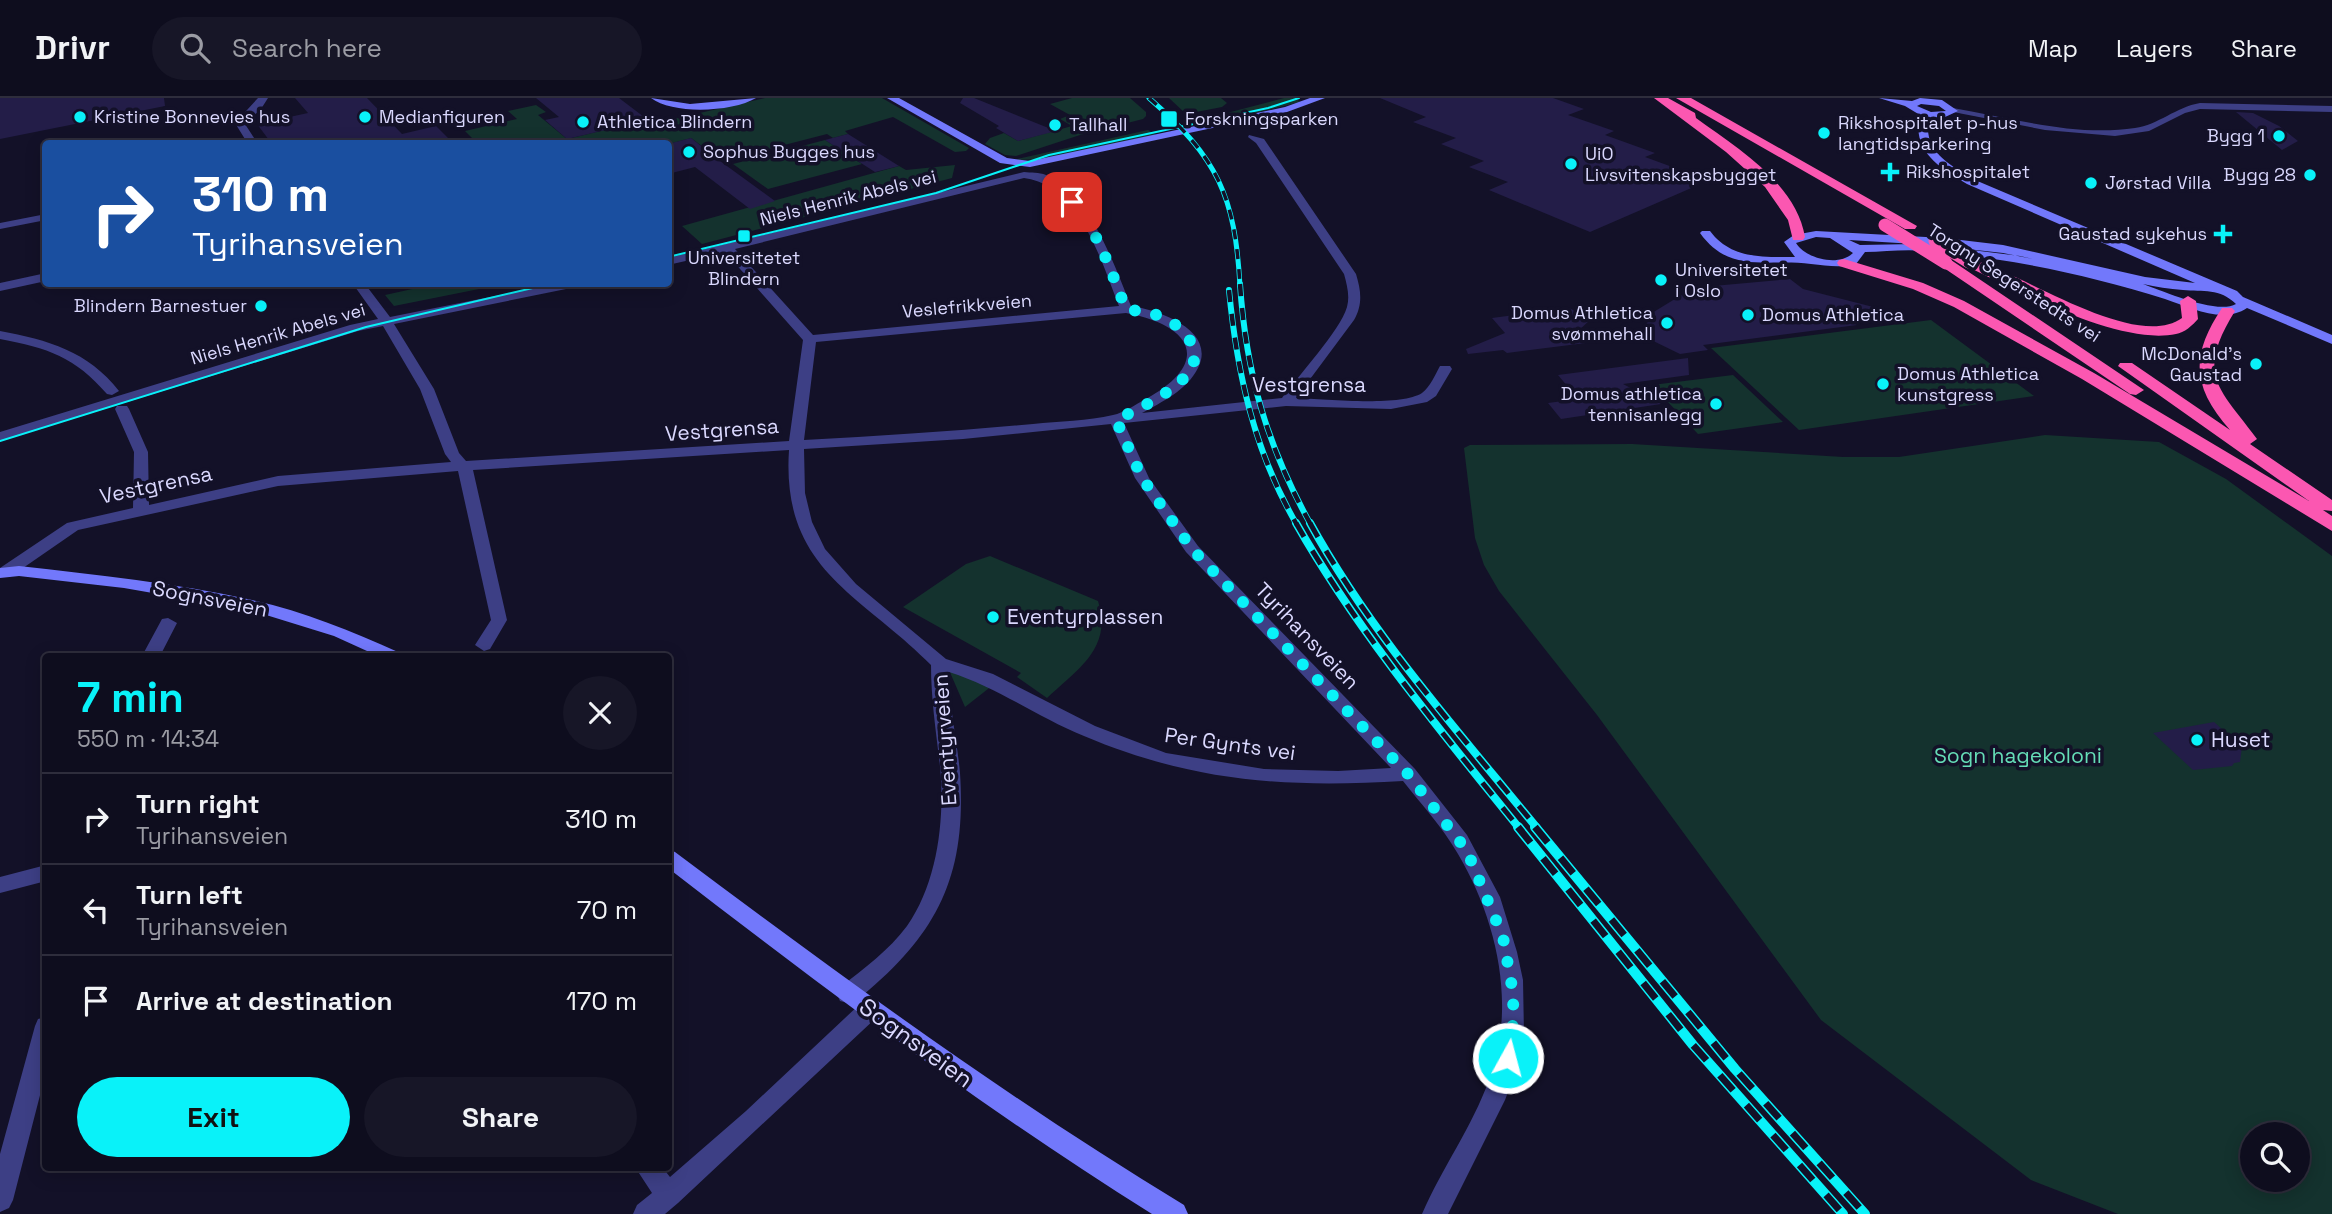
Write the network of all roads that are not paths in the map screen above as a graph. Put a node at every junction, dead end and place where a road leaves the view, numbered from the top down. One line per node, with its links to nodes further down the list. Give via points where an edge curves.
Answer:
1 (263, 98): 15 (street, via 240,124)
2 (656, 98): 3 (street, via 696,106)
3 (751, 98)
4 (892, 98): 5 (street, via 1004,161 1030,164)
5 (1320, 98)
6 (1660, 98): 9 (highway, Torgny Segerstedts vei)
7 (1884, 98): 10 (street)
8 (1928, 99): 10 (street); 12 (street)
9 (1679, 103): 20 (highway, via 1769,184 1798,230); 28 (highway, Torgny Segerstedts vei, bridge); 51 (highway, Torgny Segerstedts vei, bridge, via 1946,262)
10 (1911, 104): 13 (street)
11 (2332, 109): 12 (street, via 2200,106 2179,109 2148,128 2116,132 2073,130)
12 (1953, 111): 13 (street)
13 (1925, 114): 27 (street, via 1924,142 1960,175)
14 (1253, 137): 44 (street, via 1350,274 1357,295 1349,320)
15 (250, 140)
16 (42, 218): 17 (street)
17 (0, 226)
18 (1706, 233): 23 (street)
19 (1835, 237): 20 (street, via 1816,234); 22 (street); 29 (street, via 1965,244)
20 (1794, 241): 23 (street); 24 (street, via 1800,255)
21 (728, 248): 25 (street, Niels Henrik Abels vei); 37 (street, Niels Henrik Abels vei, via 1036,174 1058,188 1086,218); 40 (street)
22 (1858, 249): 26 (street, via 1857,258); 35 (street, via 1922,247 2004,257)
23 (1723, 250): 24 (street, via 1738,258)
24 (1814, 260): 26 (street)
25 (672, 261)
26 (1844, 262): 51 (highway, via 1959,304)
27 (2157, 263): 29 (street, via 2156,270 2148,274); 34 (street); 35 (street)
28 (1973, 264): 35 (highway, via 2081,313 2139,330 2183,327 2190,319); 51 (highway, Torgny Segerstedts vei, via 2136,373)
29 (2108, 272): 35 (street)
30 (42, 278): 31 (street)
31 (0, 287)
32 (361, 287): 38 (street)
33 (557, 287): 38 (street, Niels Henrik Abels vei)
34 (2217, 288): 35 (street); 36 (street)
35 (2186, 294): 36 (street, via 2211,310)
36 (2234, 308): 41 (street); 50 (highway, via 2212,335 2205,367 2211,391 2248,439)
37 (1126, 309): 40 (street, Veslefrikkveien); 46 (street, via 1171,321 1195,351 1194,363 1186,377)
38 (387, 324): 47 (street, Niels Henrik Abels vei, via 343,332); 49 (street, via 427,389 452,454)
39 (0, 335): 43 (street, via 53,345 94,369)
40 (810, 339): 48 (street, Eventyrveien)
41 (2332, 340)
42 (1445, 369): 44 (street, Vestgrensa, via 1431,393 1412,401 1368,406)
43 (112, 391)
44 (1286, 402): 46 (street, Vestgrensa)
45 (122, 409): 52 (street, via 141,452)
46 (1116, 420): 48 (street, Vestgrensa); 60 (street, Tyrihansveien, via 1142,478 1192,549)
47 (0, 437)
48 (795, 446): 49 (street, Vestgrensa); 59 (street, Eventyrveien, via 796,492 808,537 839,577)
49 (463, 466): 52 (street, Vestgrensa, via 278,481); 56 (street, via 499,620)
50 (2332, 500)
51 (2323, 510): 53 (highway, Torgny Segerstedts vei)
52 (141, 511): 54 (street, Vestgrensa, via 73,526)
53 (2332, 525)
54 (8, 569): 58 (street, Sognsveien, via 252,605 340,632)
55 (168, 622): 57 (street)
56 (484, 645)
57 (152, 653)
58 (386, 653)
59 (940, 663): 60 (street, Per Gynts vei, via 987,678 1088,731 1164,759 1264,776); 64 (street, Eventyrveien, via 951,799 934,894 916,931)
60 (1408, 774): 72 (street, Tyrihansveien, via 1467,851 1503,937 1514,1016 1508,1058 1483,1124)
61 (672, 860): 64 (street, Sognsveien)
62 (42, 874): 63 (street)
63 (0, 885)
64 (848, 994): 65 (street, Sognsveien)
65 (869, 1010): 68 (street); 71 (street, Sognsveien, via 1067,1148)
66 (42, 1041): 69 (street)
67 (650, 1171): 68 (street)
68 (669, 1195): 70 (street)
69 (0, 1200)
70 (646, 1214)
71 (1175, 1214)
72 (1435, 1214)

